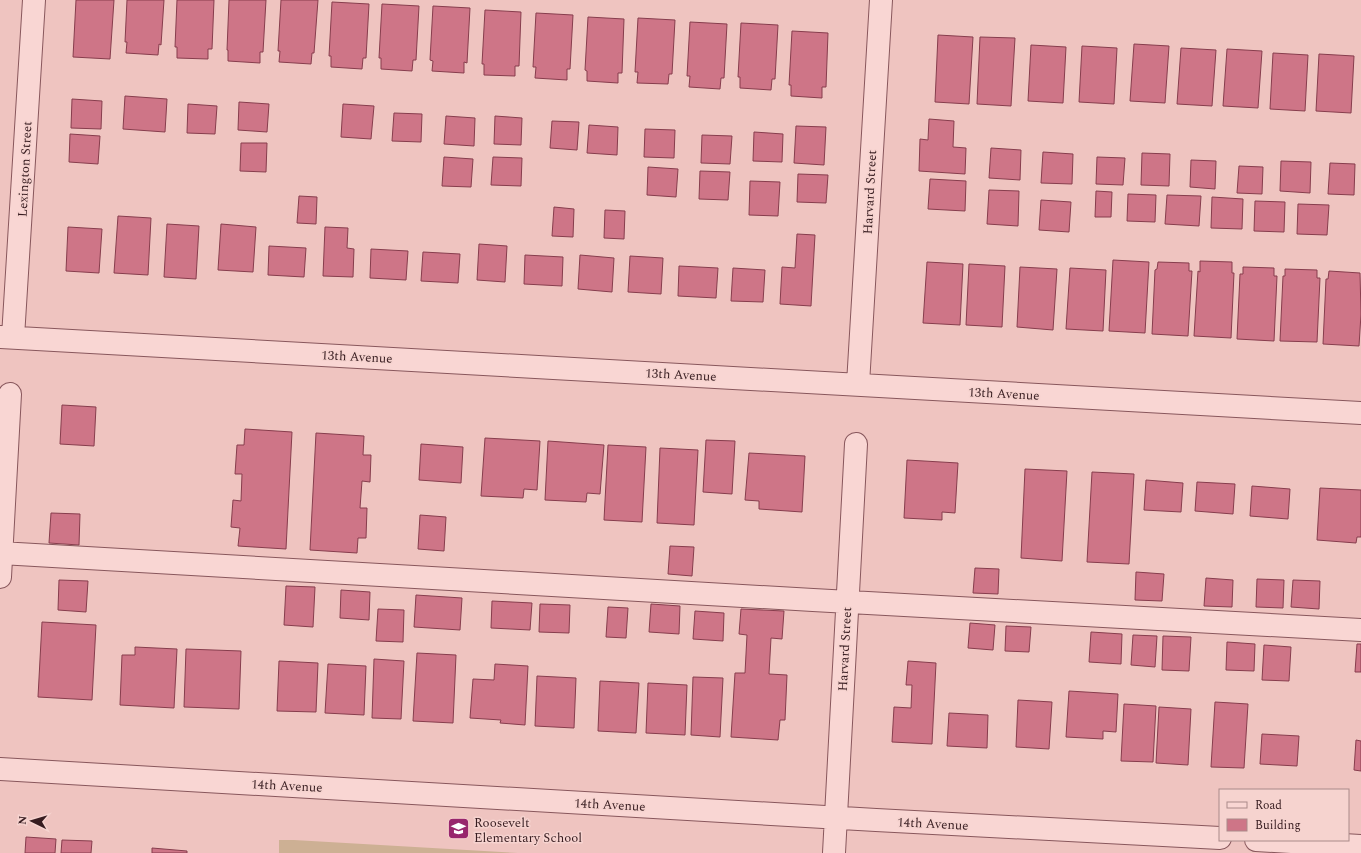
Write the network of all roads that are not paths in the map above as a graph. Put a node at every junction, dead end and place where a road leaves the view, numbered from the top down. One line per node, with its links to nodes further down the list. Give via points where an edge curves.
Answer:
1 (34, 0): 3 (street, Lexington Street)
2 (881, 0): 4 (street, Harvard Street)
3 (7, 337): 4 (street, 13th Avenue)
4 (858, 384): 6 (street, 13th Avenue)
5 (10, 394): 8 (street)
6 (1361, 413)
7 (856, 444): 10 (street, Harvard Street)
8 (1, 553): 9 (street); 10 (street)
9 (0, 577)
10 (847, 602): 11 (street); 13 (street, Harvard Street)
11 (1361, 630)
12 (0, 769): 13 (street, 14th Avenue)
13 (836, 817): 14 (street, 14th Avenue); 17 (street, Harvard Street)
14 (1219, 838)
15 (1274, 841): 16 (street)
16 (1361, 846)
17 (834, 853)

